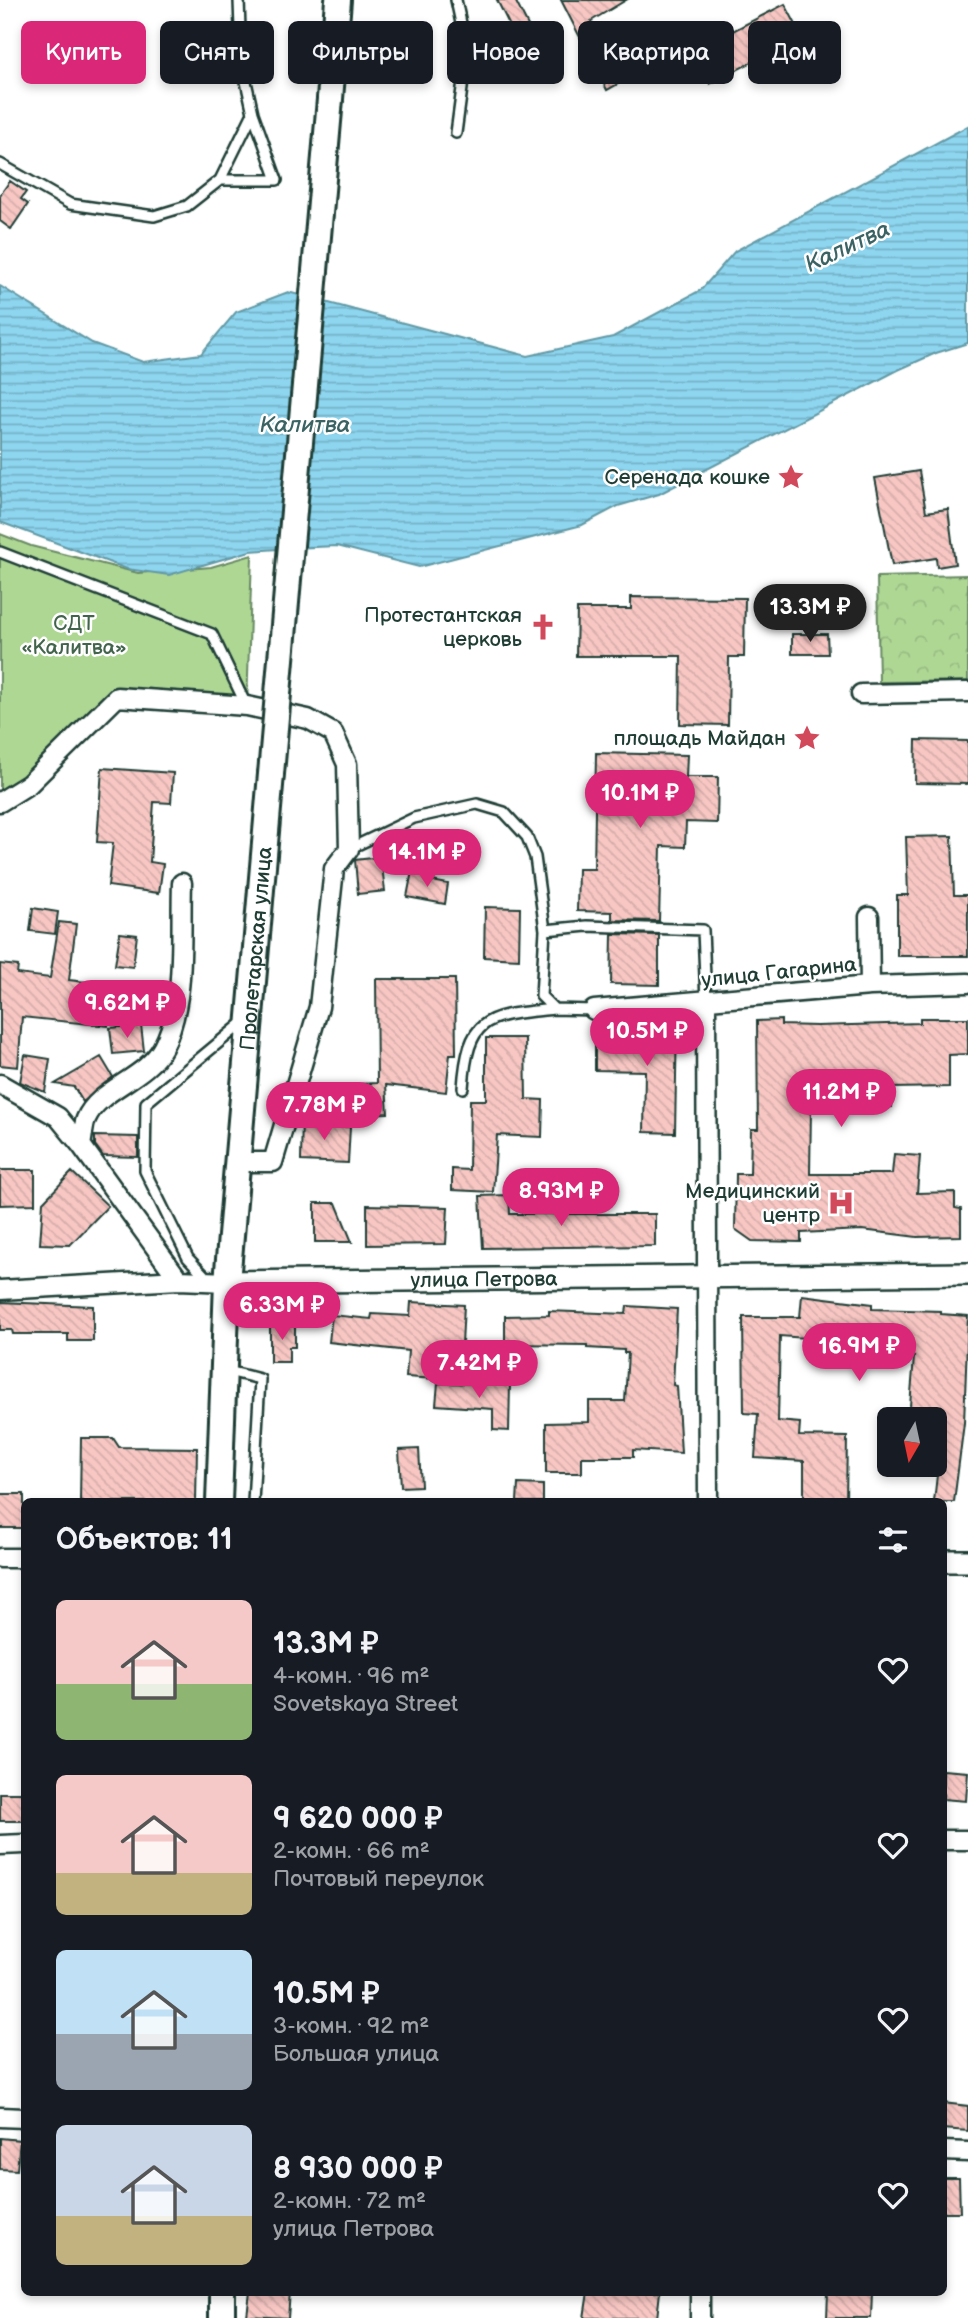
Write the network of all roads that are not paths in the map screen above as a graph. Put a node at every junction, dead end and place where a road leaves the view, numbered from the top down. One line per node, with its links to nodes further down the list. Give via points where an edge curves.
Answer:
1 (239, 0): 4 (lane, via 241,59)
2 (338, 0): 22 (main road, Пролетарская улица, bridge)
3 (456, 0): 5 (lane, via 467,51)
4 (253, 113): 7 (lane); 7 (lane, via 277,180)
5 (456, 133)
6 (0, 164): 7 (lane, via 69,204 154,216 187,205)
7 (220, 180)
8 (0, 552): 11 (lane, via 212,634)
9 (968, 692): 10 (street)
10 (861, 694)
11 (247, 706): 12 (street, via 117,697 29,784); 13 (street, via 308,719 333,733 347,764)
12 (0, 802)
13 (349, 849): 16 (lane, via 414,818 477,804 504,812 527,837 535,857); 26 (street, via 334,869 319,1007 281,1143 273,1162)
14 (182, 883): 25 (street, via 179,994 163,1047 140,1074 94,1105)
15 (869, 917): 18 (street)
16 (545, 930): 19 (lane, via 587,926 703,930); 20 (lane, via 541,996)
17 (968, 983): 18 (street, улица Гагарина)
18 (870, 986): 19 (street, улица Гагарина)
19 (706, 1003): 21 (street, улица Гагарина); 28 (street)
20 (554, 1009): 21 (lane); 24 (lane, via 496,1016 484,1023 469,1043)
21 (594, 1010)
22 (250, 1016): 26 (main road, Пролетарская улица); 30 (lane, via 146,1103 145,1171 188,1258)
23 (0, 1084): 25 (street, via 58,1117)
24 (463, 1088)
25 (81, 1145): 29 (street)
26 (237, 1162): 30 (main road, Пролетарская улица)
27 (968, 1274): 28 (street, улица Петрова)
28 (708, 1275): 30 (street, улица Петрова); 35 (street)
29 (179, 1280): 30 (street, улица Петрова); 31 (street, улица Петрова)
30 (219, 1282): 32 (main road, Пролетарская улица)
31 (0, 1290)
32 (224, 1370): 33 (main road, Пролетарская улица); 34 (lane, via 260,1379)
33 (219, 1498)
34 (253, 1498)
35 (708, 1498)
36 (0, 1558): 37 (street)
37 (21, 1558)
38 (947, 1561): 39 (street)
39 (968, 1561)
40 (947, 1840): 41 (street)
41 (968, 1840)
42 (21, 1844): 43 (street)
43 (0, 1845)
44 (0, 2117): 45 (street)
45 (21, 2118)
46 (947, 2151): 47 (street)
47 (968, 2152)
48 (222, 2296): 50 (main road)
49 (700, 2296): 51 (street)
50 (222, 2318)
51 (699, 2318)

